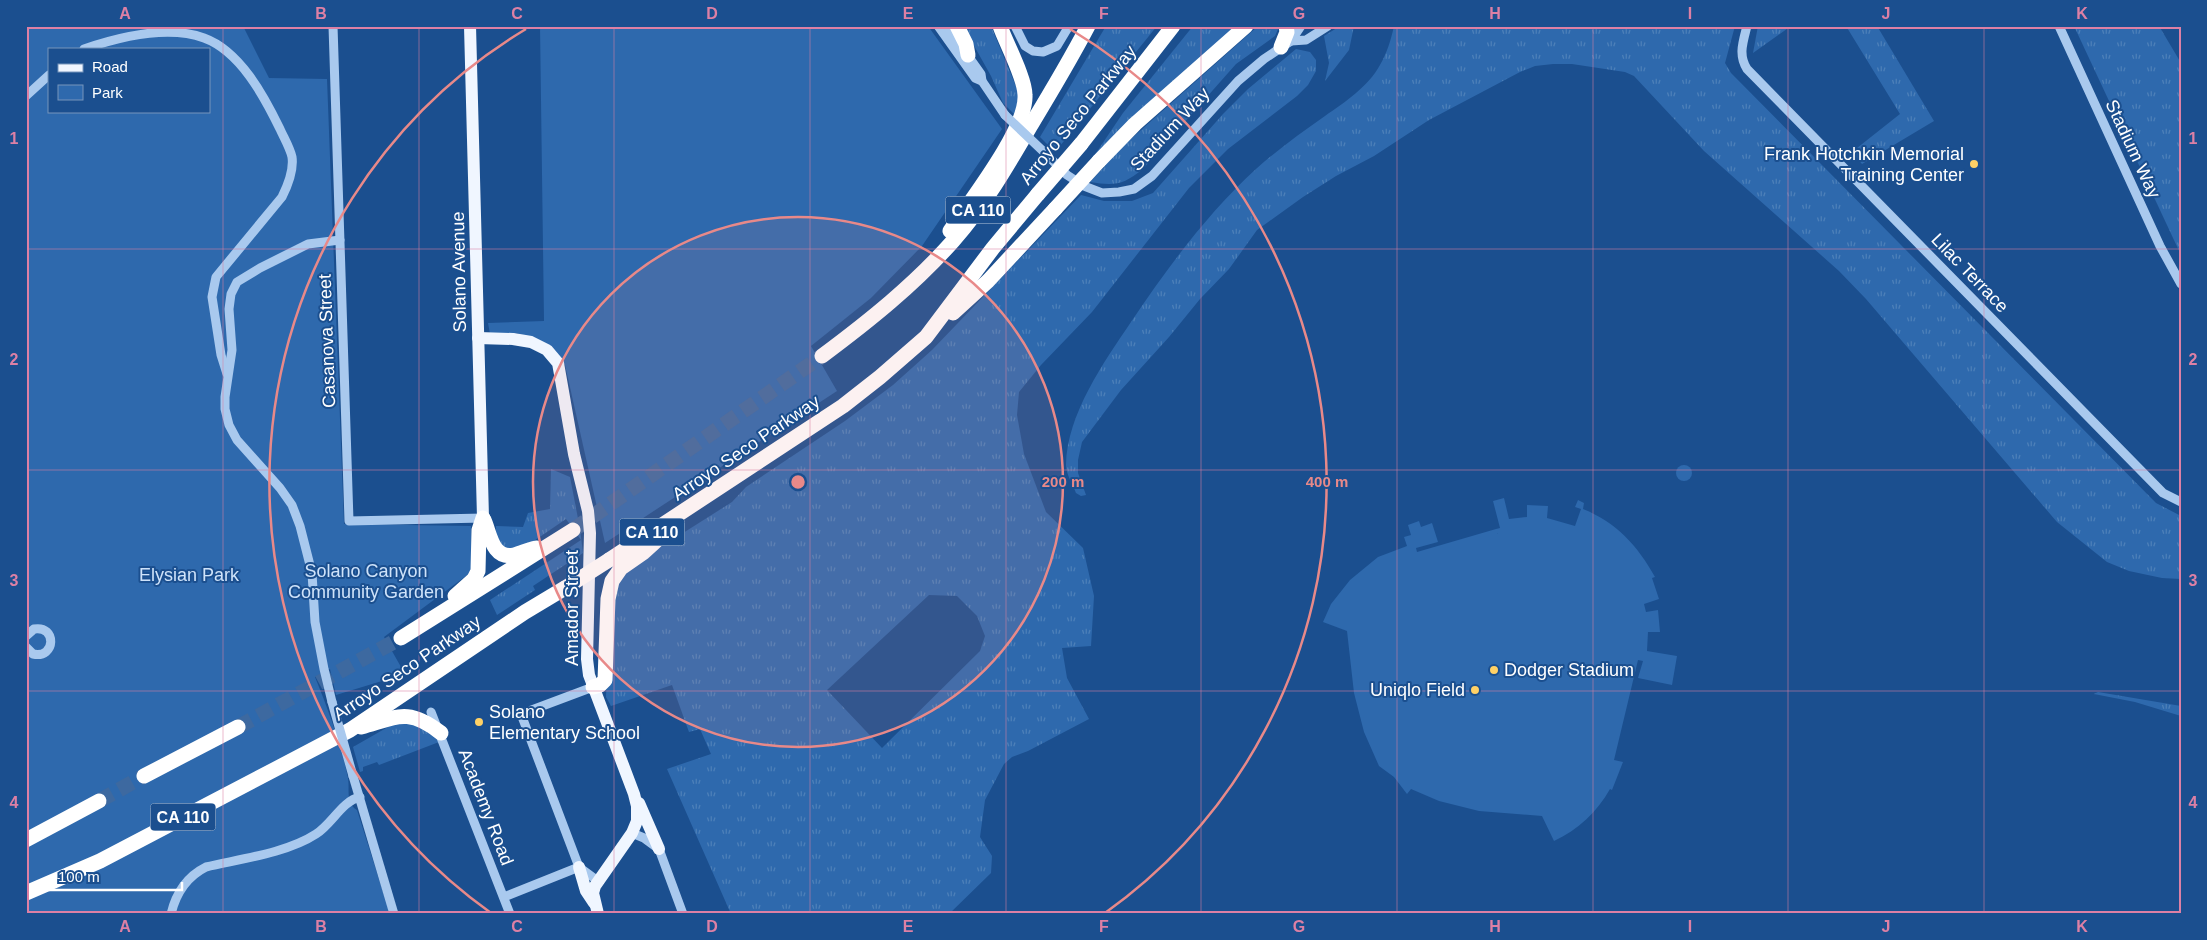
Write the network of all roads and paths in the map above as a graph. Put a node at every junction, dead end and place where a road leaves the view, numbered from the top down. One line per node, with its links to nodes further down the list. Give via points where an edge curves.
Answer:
1 (333, 26): 23 (street, Casanova Street)
2 (470, 26): 27 (main road, Solano Avenue)
3 (938, 26): 21 (street, Stadium Way, via 975,78)
4 (947, 26): 19 (street, Stadium Way)
5 (957, 26): 19 (highway)
6 (1000, 26): 24 (highway, via 1024,87 1023,110 990,172)
7 (1015, 26): 8 (street, via 1022,44 1033,51 1048,51 1061,42)
8 (1069, 26)
9 (1088, 26): 24 (highway, Arroyo Seco Parkway / CA 110, via 981,207)
10 (1174, 26): 26 (highway, Arroyo Seco Parkway / CA 110, bridge, via 993,248)
11 (1246, 26): 26 (highway, bridge, via 1135,124 988,281)
12 (1286, 26): 17 (highway)
13 (1301, 26): 17 (street, Stadium Way)
14 (1328, 26): 17 (street, Stadium Way, via 1306,40)
15 (1747, 26): 30 (street, Lilac Terrace, via 1741,52 1747,69 2164,494)
16 (2058, 26): 25 (street, Stadium Way, via 2160,246)
17 (1286, 44): 21 (street, Stadium Way, bridge, via 1238,81 1152,176 1134,188 1119,192 1102,192 1067,175 1005,115)
18 (88, 48): 29 (street, via 164,33 186,33 204,38 231,56 252,82 270,110 292,156 292,168 282,197 216,277 212,287 221,355)
19 (968, 55): 21 (street, Stadium Way)
20 (48, 76): 22 (street)
21 (982, 81)
22 (26, 96)
23 (340, 240): 29 (street, via 308,244 237,282 229,309 232,350); 32 (street, Casanova Street, via 349,520)
24 (920, 276): 28 (highway, Arroyo Seco Parkway / CA 110, via 874,318)
25 (2181, 284)
26 (926, 337): 31 (highway, Arroyo Seco Parkway / CA 110, via 844,406)
27 (478, 338): 32 (main road, Solano Avenue); 41 (main road, Amador Street, via 531,342 547,350 558,363 588,511 587,659)
28 (822, 356)
29 (227, 374): 48 (street, bridge, via 225,409 229,425 237,440 292,505 302,533 312,573 315,622 322,660)
30 (2181, 502)
31 (695, 505): 41 (highway, via 612,581 608,599 605,680); 44 (highway, Arroyo Seco Parkway / CA 110, bridge, via 525,612)
32 (484, 518): 34 (highway, via 490,540 503,554 513,556 527,549); 35 (highway, via 479,530 478,571)
33 (574, 530): 34 (highway, Arroyo Seco Parkway)
34 (552, 545): 35 (highway, Arroyo Seco Parkway)
35 (443, 612): 39 (highway, Arroyo Seco Parkway)
36 (26, 622): 37 (street)
37 (34, 629): 38 (street); 40 (street, via 42,629 49,634 51,646 37,655)
38 (26, 636)
39 (401, 638)
40 (26, 647)
41 (593, 687): 47 (main road, Amador Street); 54 (street, via 521,714)
42 (431, 712): 45 (street, Academy Road)
43 (238, 727): 46 (highway)
44 (350, 730): 45 (highway, via 410,716 428,723); 53 (highway, Arroyo Seco Parkway / CA 110)
45 (440, 733): 57 (street, Academy Road)
46 (144, 776)
47 (634, 794): 50 (main road, Amador Street, via 638,814); 52 (main road)
48 (360, 797): 60 (street, via 351,800 330,824 298,843 195,872 179,891); 61 (street)
49 (99, 801): 51 (highway)
50 (632, 833): 52 (street); 55 (main road)
51 (26, 840)
52 (659, 849): 63 (street)
53 (100, 860): 56 (highway, Arroyo Seco Parkway / CA 110); 58 (highway)
54 (579, 867): 55 (street); 57 (street); 59 (main road, via 586,891)
55 (598, 881): 59 (main road)
56 (26, 894)
57 (504, 897): 62 (street, Academy Road)
58 (26, 900)
59 (595, 904)
60 (171, 914)
61 (394, 914)
62 (510, 914)
63 (683, 914)

